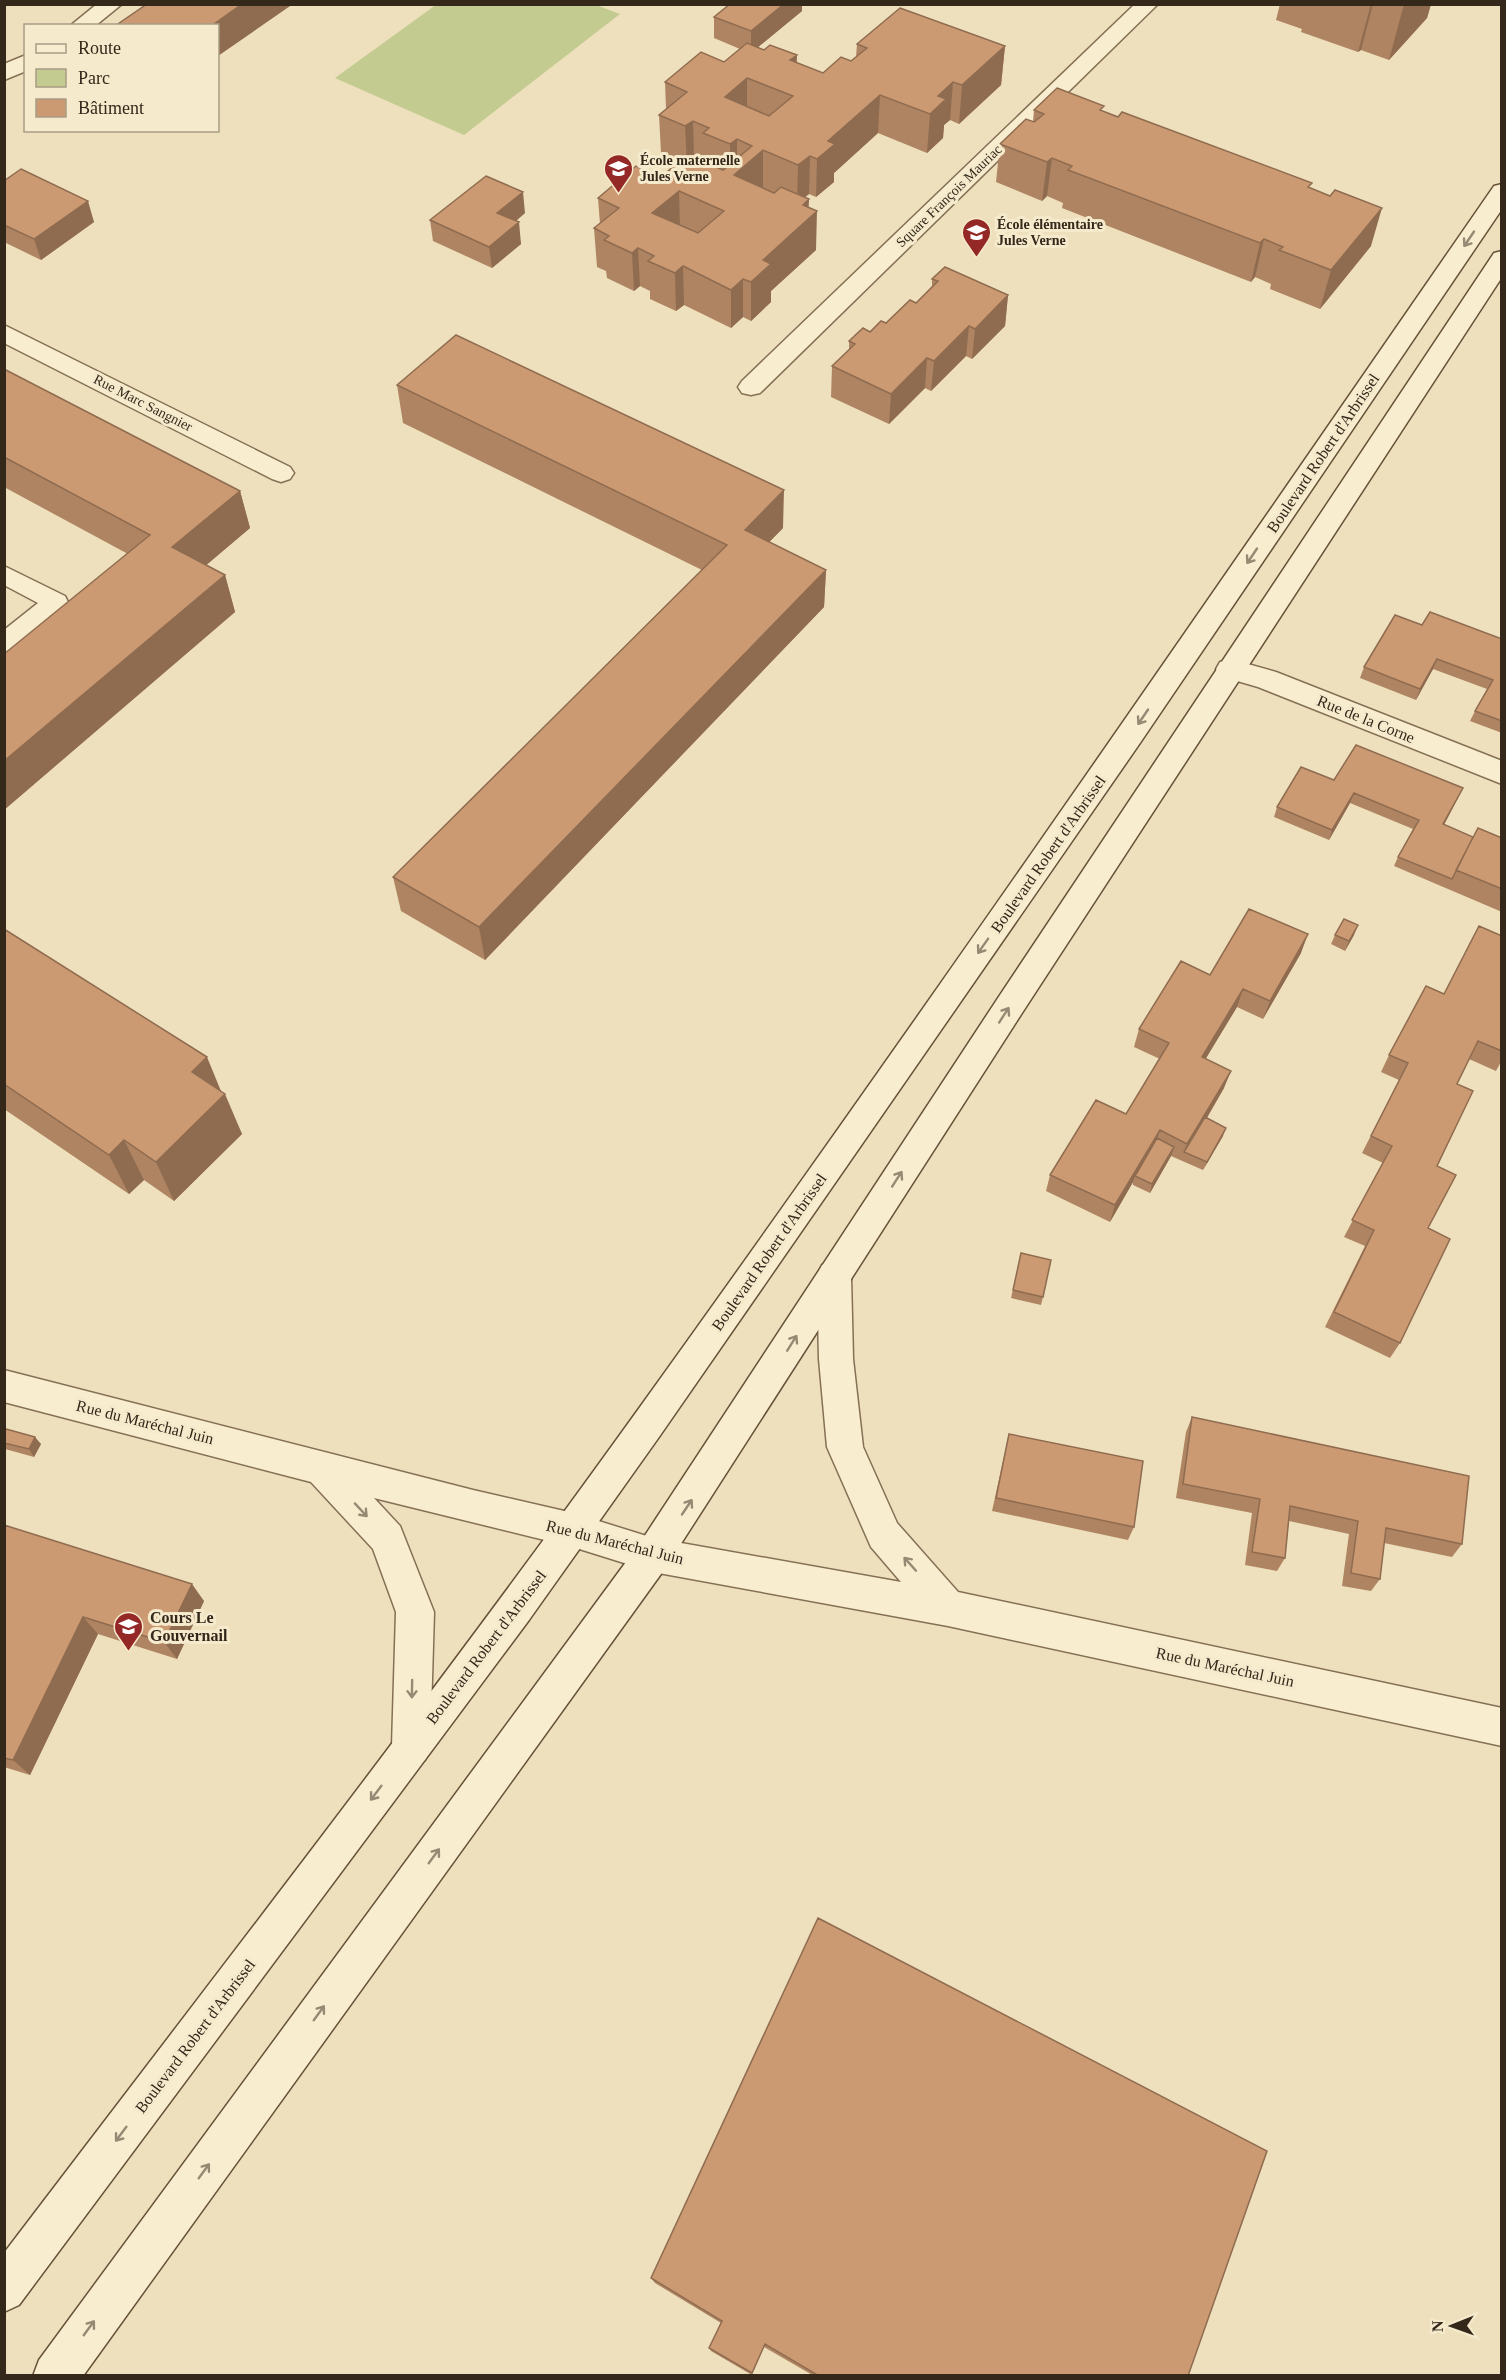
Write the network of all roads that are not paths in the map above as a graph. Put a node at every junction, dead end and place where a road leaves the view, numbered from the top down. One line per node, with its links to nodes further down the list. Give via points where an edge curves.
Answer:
1 (112, 4): 3 (street)
2 (1148, 4): 9 (street, Square François Mauriac)
3 (83, 24)
4 (24, 62): 5 (street)
5 (4, 74)
6 (1502, 191): 18 (street, Boulevard Robert d'Arbrissel, one-way to 18, via 1130,736)
7 (1502, 258): 13 (street)
8 (4, 333): 10 (street, Rue Marc Sangnier)
9 (751, 387)
10 (281, 472)
11 (4, 574): 12 (lane, via 56,602)
12 (4, 644)
13 (1230, 669): 14 (street, Rue de la Corne, via 1266,679); 15 (street, one-way to 13)
14 (1502, 772)
15 (834, 1276): 19 (street, one-way to 15, via 716,1464); 20 (street, one-way to 15, via 884,1536 845,1447 836,1359)
16 (4, 1386): 17 (street, Rue du Maréchal Juin)
17 (321, 1467): 18 (street, Rue du Maréchal Juin); 22 (street, one-way to 22, via 387,1538 415,1612)
18 (573, 1530): 19 (street, Rue du Maréchal Juin); 22 (street, Boulevard Robert d'Arbrissel)
19 (653, 1555): 20 (street, Rue du Maréchal Juin); 24 (street, one-way to 19)
20 (948, 1608): 21 (street, Rue du Maréchal Juin)
21 (1502, 1727)
22 (411, 1746): 23 (street, Boulevard Robert d'Arbrissel, one-way to 23)
23 (4, 2290)
24 (55, 2376)

